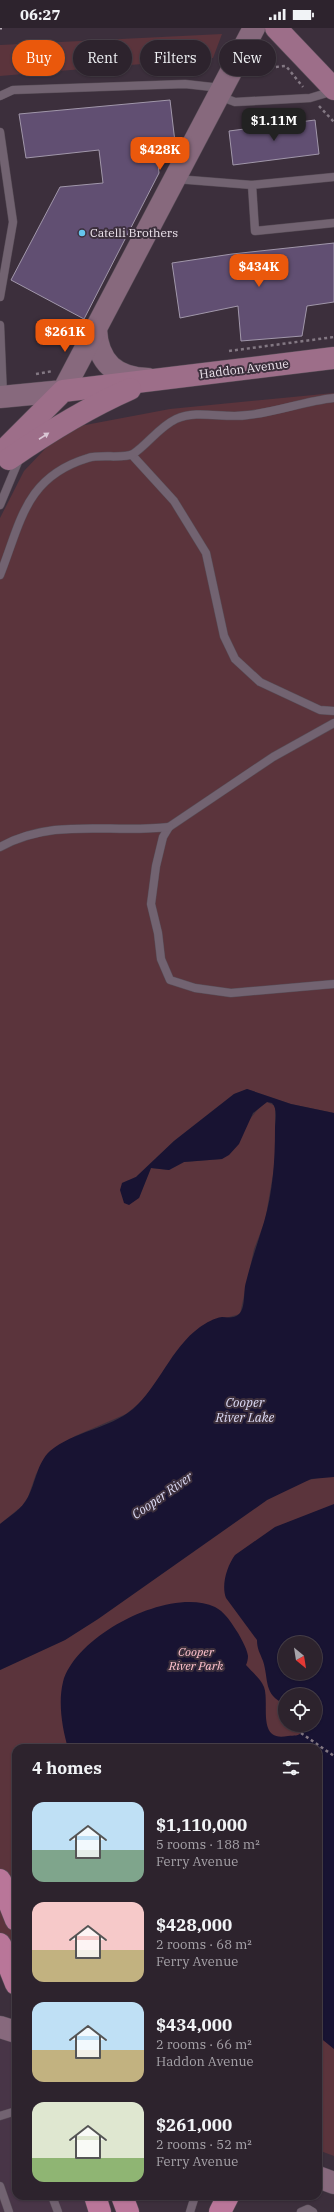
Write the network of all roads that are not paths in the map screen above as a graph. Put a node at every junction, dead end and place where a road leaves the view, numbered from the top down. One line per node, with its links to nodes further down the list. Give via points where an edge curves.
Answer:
1 (254, 28): 4 (main road)
2 (276, 28): 3 (main road)
3 (334, 90): 4 (lane, via 311,97 235,102)
4 (220, 92): 5 (lane, via 185,84 13,90); 8 (main road)
5 (0, 96)
6 (0, 132): 11 (lane, via 13,222)
7 (334, 177): 9 (lane)
8 (175, 179): 9 (lane); 13 (main road)
9 (252, 185): 10 (lane, via 255,231)
10 (334, 223)
11 (0, 296)
12 (0, 325): 17 (lane)
13 (96, 330): 15 (main road, via 98,348 111,367 121,374 134,378); 16 (main road)
14 (334, 358): 15 (main road, Haddon Avenue)
15 (153, 379): 16 (main road, Haddon Avenue); 19 (main road, Haddon Avenue, one-way to 15, via 101,402)
16 (63, 391): 17 (main road); 20 (main road)
17 (2, 397)
18 (334, 398): 21 (lane, via 246,416 189,415 175,420)
19 (23, 450): 22 (main road, Haddon Avenue); 23 (lane)
20 (0, 454)
21 (132, 455): 24 (lane, via 90,457 74,462 45,481 34,492 18,524); 25 (lane, via 174,501 206,553 224,636 235,659 260,682 320,710)
22 (0, 465)
23 (0, 505)
24 (0, 575)
25 (334, 711)
26 (334, 723): 27 (lane, via 273,757)
27 (169, 827): 28 (lane, via 62,828 12,840); 29 (lane, via 163,837 156,866 151,904 161,959 170,980 196,988 231,993)
28 (0, 847)
29 (334, 984)
30 (0, 1880): 31 (highway)
31 (12, 1910)
32 (0, 1944): 33 (highway)
33 (12, 1974)
34 (0, 2027): 35 (main road)
35 (12, 2031)
36 (12, 2112): 37 (lane)
37 (0, 2116)
38 (322, 2178): 39 (main road)
39 (334, 2183)
40 (0, 2186): 46 (lane)
41 (54, 2200): 47 (lane)
42 (96, 2200): 48 (highway)
43 (124, 2200): 49 (highway)
44 (194, 2200): 50 (lane)
45 (226, 2200): 51 (highway)
46 (9, 2212)
47 (58, 2212)
48 (100, 2212)
49 (128, 2212)
50 (190, 2212)
51 (220, 2212)
52 (301, 2212): 53 (lane, via 308,2209)
53 (313, 2212)

